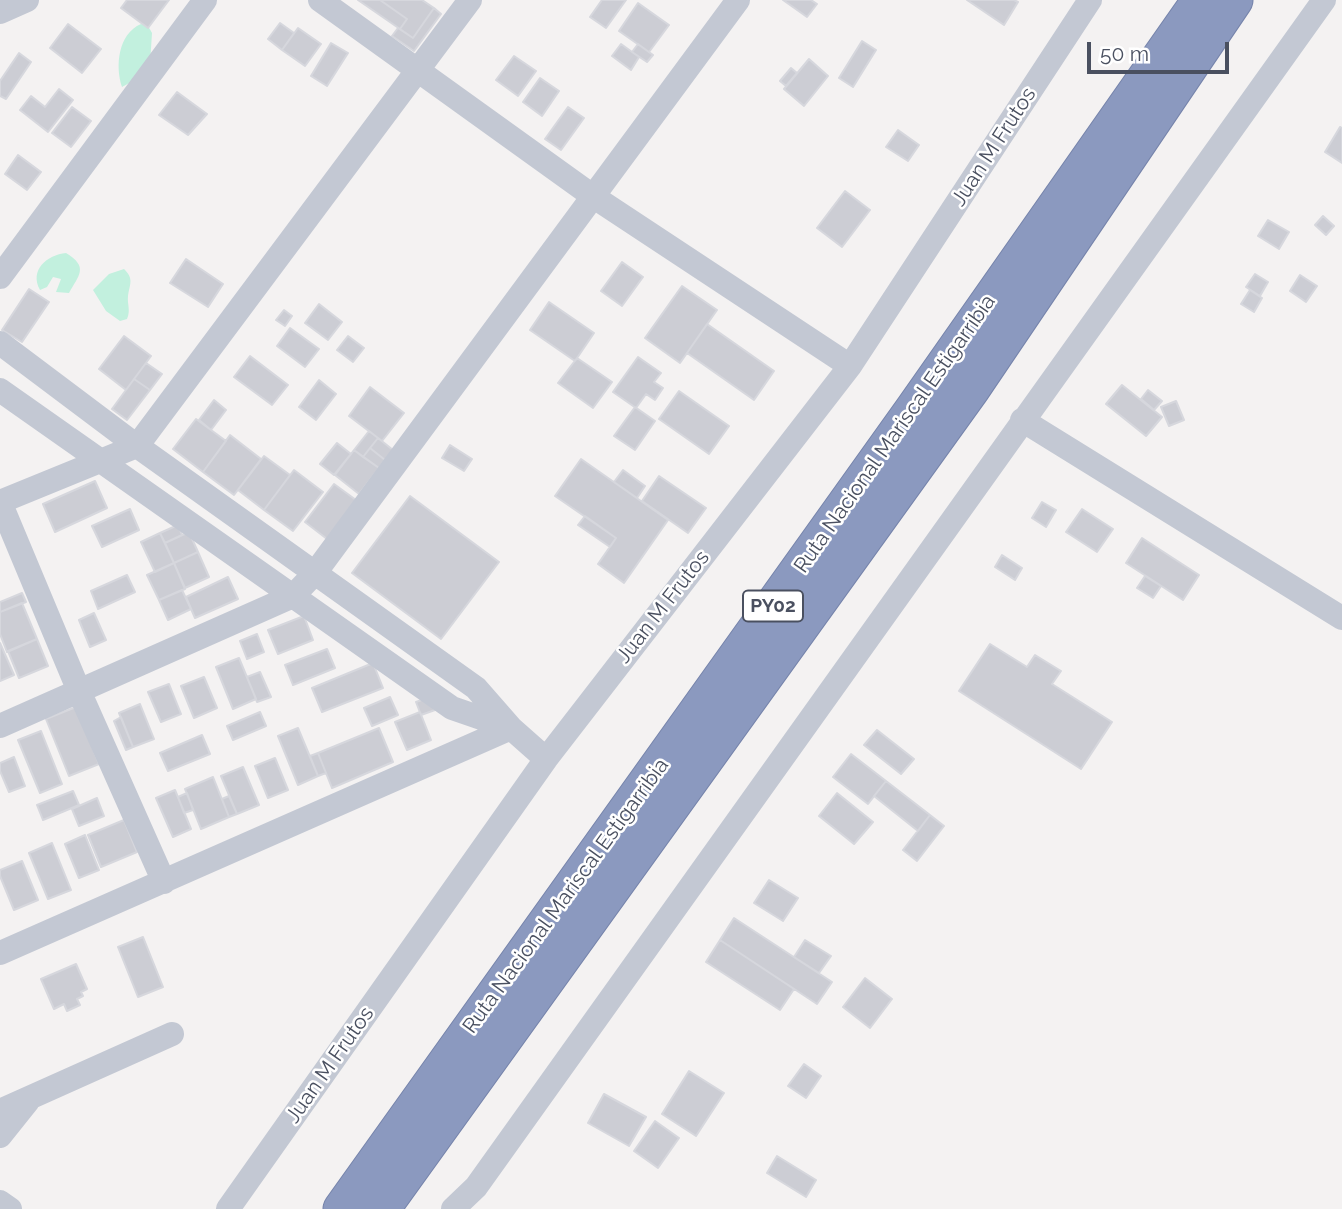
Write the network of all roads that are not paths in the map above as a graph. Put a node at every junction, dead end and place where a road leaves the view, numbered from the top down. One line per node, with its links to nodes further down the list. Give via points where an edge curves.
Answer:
1 (27, 0): 10 (street)
2 (205, 0): 13 (street)
3 (320, 0): 11 (street)
4 (470, 0): 11 (street)
5 (738, 0): 12 (street)
6 (1090, 0): 15 (street, Juan M Frutos)
7 (1201, 0): 36 (highway, Ruta Nacional Mariscal Estigarribia / PY02)
8 (1234, 0): 37 (highway, Ruta Nacional Mariscal Estigarribia / PY02, via 971,389)
9 (1324, 0): 17 (street)
10 (0, 12)
11 (418, 69): 12 (street); 18 (street)
12 (594, 197): 15 (street); 20 (street)
13 (0, 277)
14 (0, 342): 18 (street)
15 (850, 366): 26 (street, Juan M Frutos)
16 (0, 390): 19 (street)
17 (1022, 420): 22 (street); 38 (street, via 476,1187)
18 (138, 446): 19 (street); 20 (street)
19 (98, 460): 21 (street); 23 (street, via 0,502)
20 (316, 573): 21 (street); 25 (street, via 476,688)
21 (293, 596): 23 (street); 25 (street, via 452,708)
22 (1342, 618)
23 (79, 691): 24 (street); 27 (street)
24 (0, 726)
25 (511, 728): 26 (street); 27 (street)
26 (546, 759): 35 (street, Juan M Frutos)
27 (164, 882): 28 (street)
28 (0, 953)
29 (172, 1034): 30 (street)
30 (32, 1097): 31 (street); 32 (street)
31 (0, 1111)
32 (0, 1136)
33 (0, 1202): 34 (street)
34 (10, 1209)
35 (228, 1209)
36 (342, 1209)
37 (381, 1209)
38 (453, 1209)

